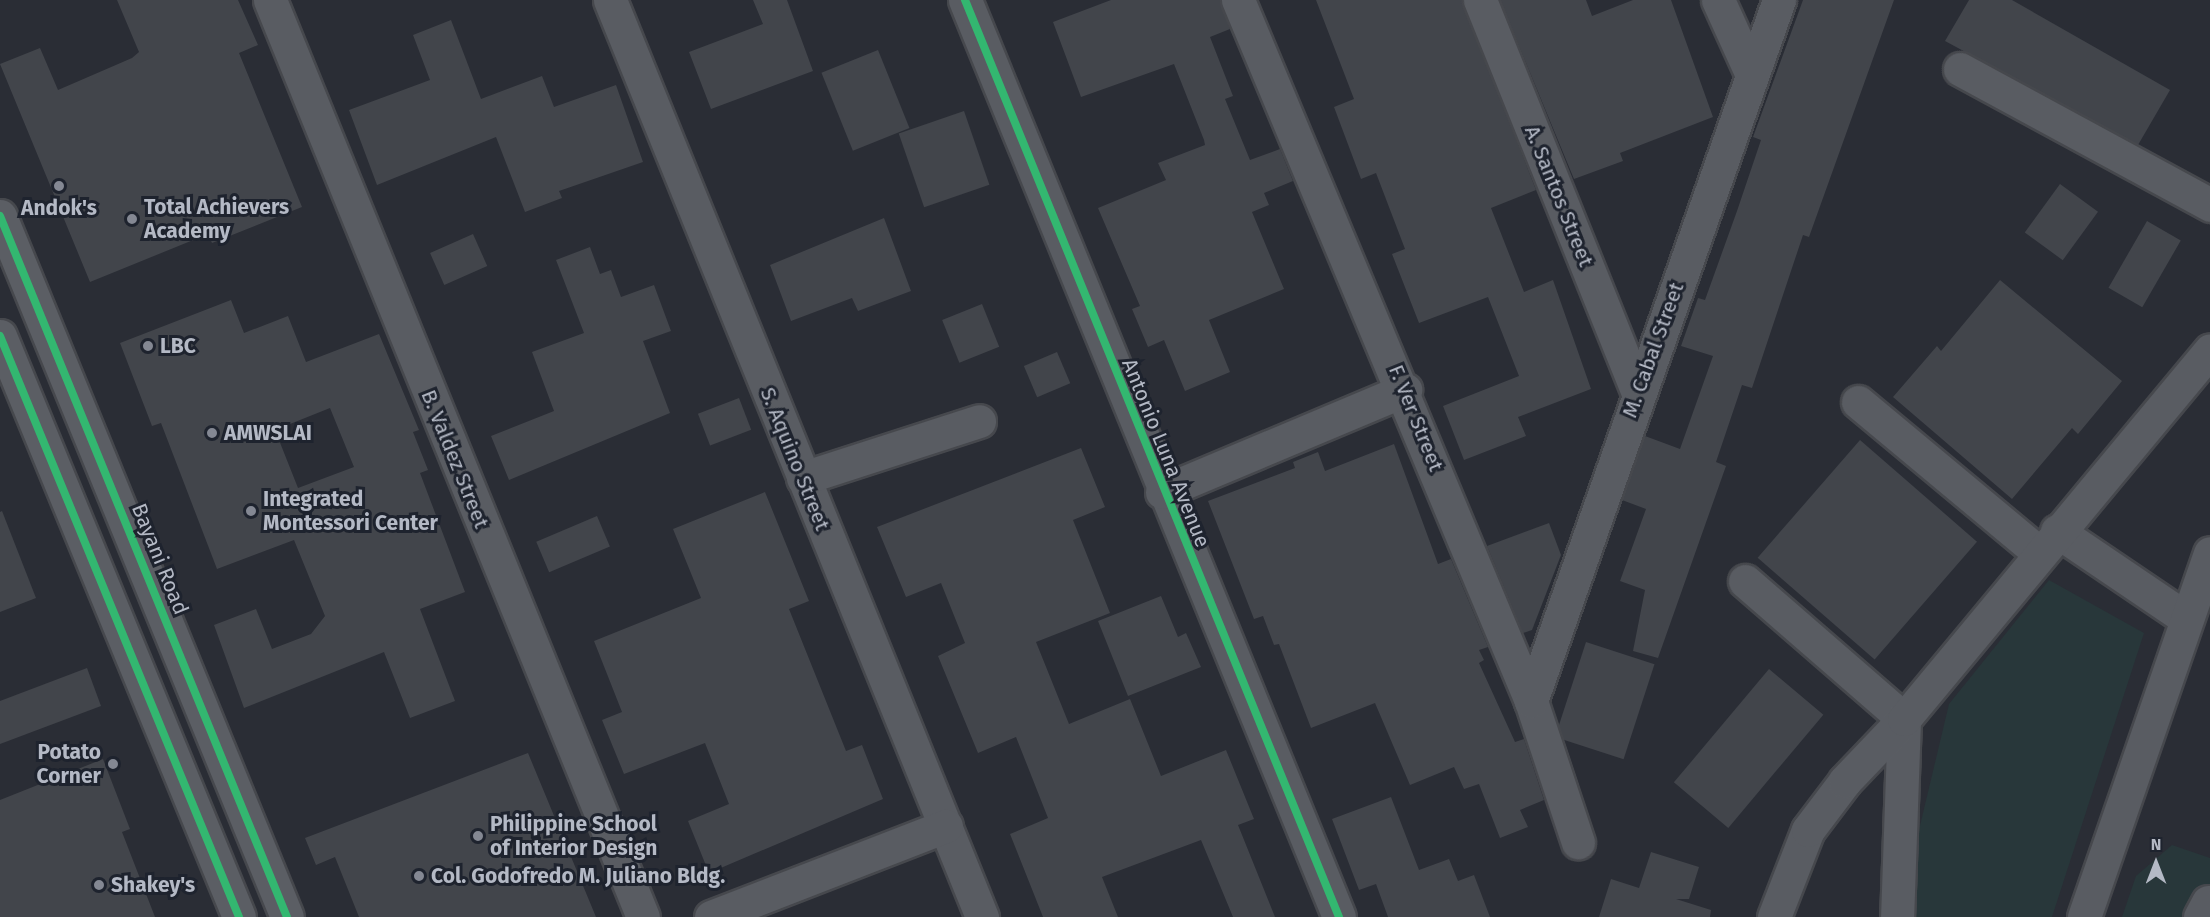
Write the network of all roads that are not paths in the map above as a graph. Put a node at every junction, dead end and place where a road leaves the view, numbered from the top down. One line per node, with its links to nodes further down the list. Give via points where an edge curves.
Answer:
1 (270, 0): 30 (street, B. Valdez Street)
2 (610, 0): 18 (street, S. Aquino Street)
3 (965, 0): 19 (street, Antonio Luna Avenue)
4 (1239, 0): 14 (street, F. Ver Street)
5 (1480, 0): 15 (street, A. Santos Street)
6 (1718, 0): 9 (street)
7 (1779, 0): 9 (street, M. Cabal Street)
8 (1960, 69): 10 (street)
9 (1752, 75): 15 (street, M. Cabal Street)
10 (2210, 206)
11 (0, 216): 29 (main road, Bayani Road)
12 (0, 336): 28 (main road)
13 (2210, 351): 20 (street)
14 (1405, 390): 19 (street); 24 (street, F. Ver Street)
15 (1637, 392): 24 (street, M. Cabal Street)
16 (1858, 402): 20 (street)
17 (980, 421): 18 (street)
18 (803, 478): 26 (street, S. Aquino Street)
19 (1162, 492): 33 (street, Antonio Luna Avenue)
20 (2048, 542): 23 (street); 25 (street)
21 (2210, 553): 23 (street)
22 (1745, 581): 25 (street)
23 (2184, 617): 36 (street)
24 (1531, 701): 27 (street, F. Ver Street)
25 (1904, 719): 34 (street, via 1808,830); 35 (street)
26 (946, 826): 31 (street); 32 (street, S. Aquino Street)
27 (1578, 842)
28 (238, 917)
29 (287, 917)
30 (643, 917)
31 (711, 917)
32 (981, 917)
33 (1339, 917)
34 (1774, 917)
35 (1897, 917)
36 (2084, 917)

